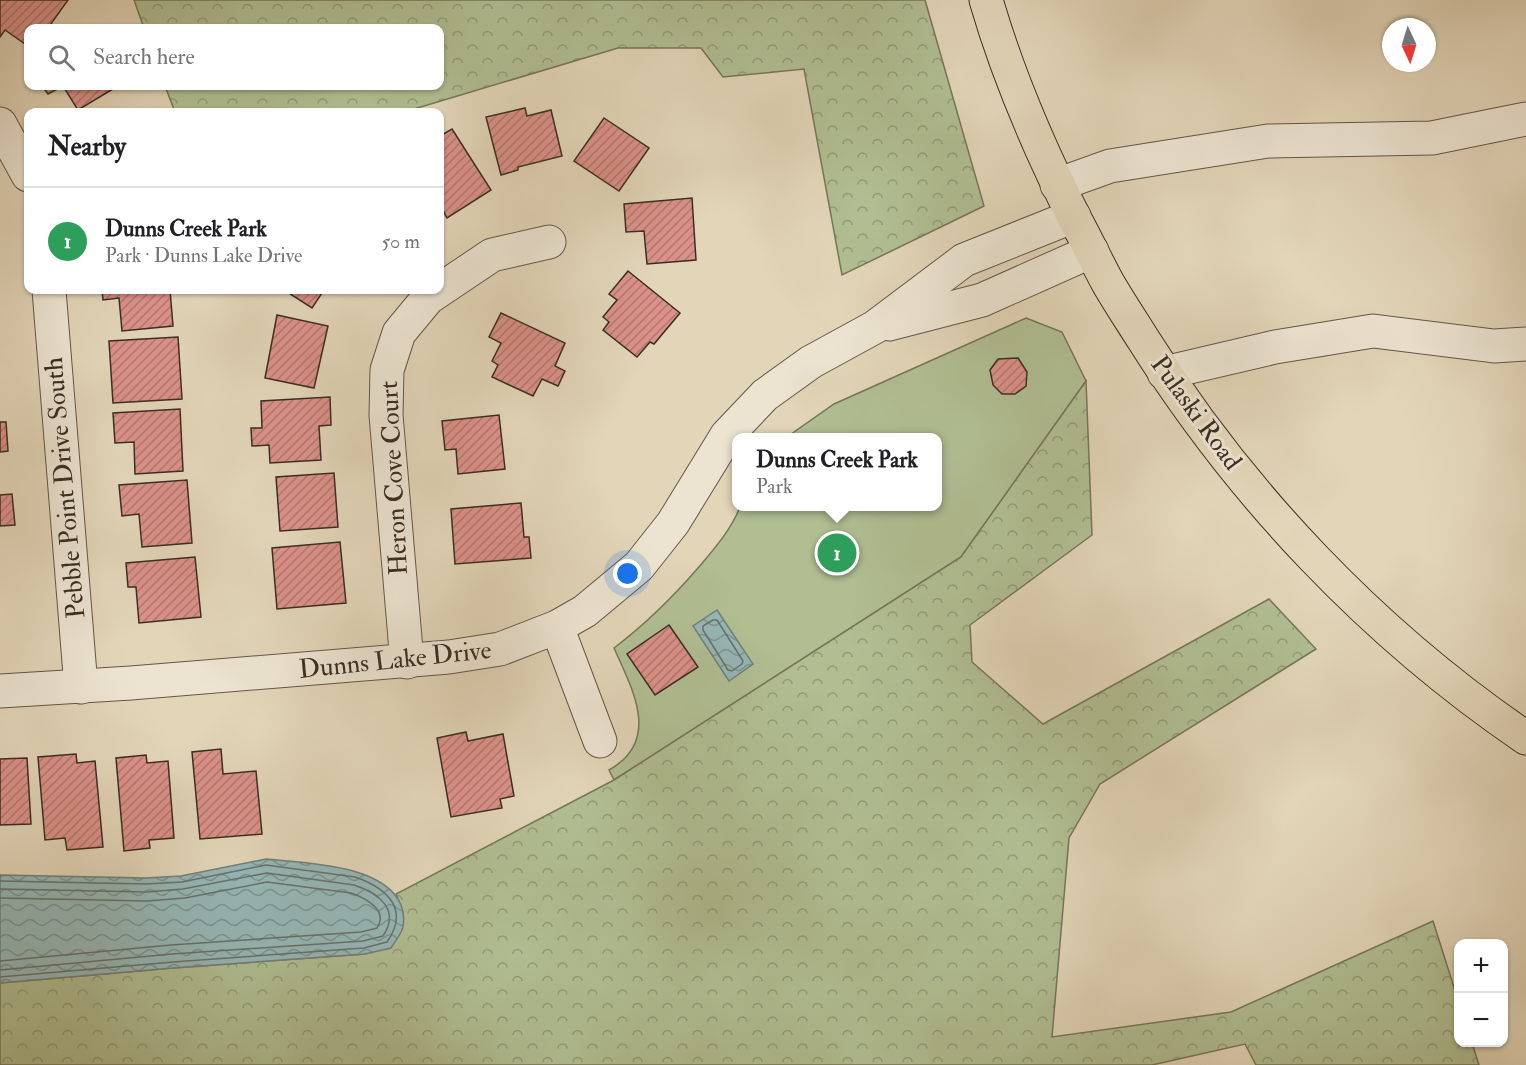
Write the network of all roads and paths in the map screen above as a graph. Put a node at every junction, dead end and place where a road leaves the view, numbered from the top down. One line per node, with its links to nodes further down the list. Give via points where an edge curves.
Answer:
1 (986, 0): 5 (main road, Pulaski Road, via 1008,68)
2 (1526, 119): 5 (street, via 1432,138 1268,141 1110,166)
3 (0, 124): 4 (street)
4 (24, 168)
5 (1057, 185): 6 (main road, Pulaski Road)
6 (1074, 216): 8 (main road, Pulaski Road); 12 (street, via 964,260)
7 (549, 242): 9 (street, Heron Cove Court, via 492,255)
8 (1092, 251): 12 (street, via 982,300); 14 (main road, Pulaski Road)
9 (444, 287)
10 (49, 294): 17 (street, Pebble Point Drive South)
11 (434, 294): 16 (street, Heron Cove Court, via 399,333 387,370 386,416)
12 (875, 327): 15 (street, Dunns Lake Drive, via 811,362 765,395 727,435 673,523 639,566 585,611)
13 (1526, 344): 14 (street, via 1494,346 1373,331 1275,347)
14 (1164, 373): 19 (main road, Pulaski Road, via 1195,418 1321,566 1404,644)
15 (557, 627): 16 (street, Dunns Lake Drive, via 500,649); 20 (street)
16 (407, 662): 17 (street, Dunns Lake Drive)
17 (81, 687): 18 (street, Dunns Lake Drive)
18 (0, 691)
19 (1526, 738)
20 (600, 741)

